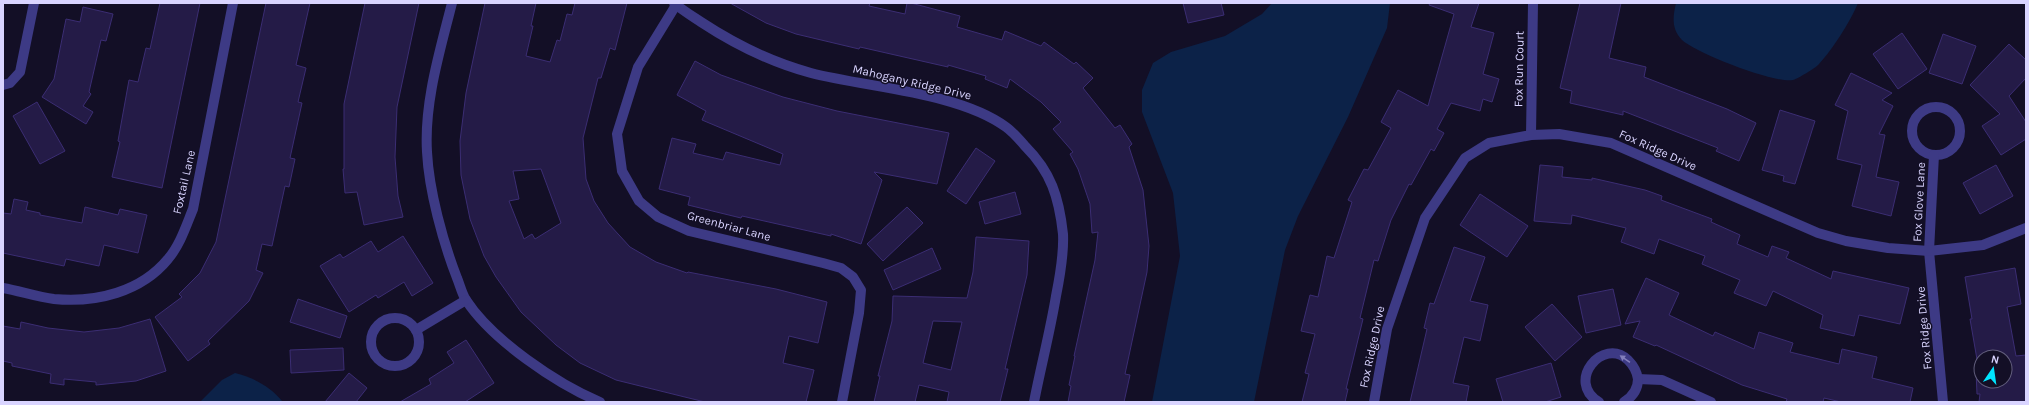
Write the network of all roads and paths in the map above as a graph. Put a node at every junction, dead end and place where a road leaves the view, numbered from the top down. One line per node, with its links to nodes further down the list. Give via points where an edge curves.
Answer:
1 (34, 3): 6 (street, via 20,72 10,83)
2 (233, 3): 11 (street, Foxtail Lane, via 193,209 184,232 168,259 126,290 93,299 54,299)
3 (452, 3): 12 (street, via 435,75 429,111 427,152 434,200 446,250)
4 (1533, 3): 7 (street, Fox Run Court)
5 (675, 4): 16 (street, Greenbriar Lane, via 635,74 617,134 622,171 639,201 658,217 689,231 841,268 854,277 861,290 859,313); 17 (street, Mahogany Ridge Drive, via 728,40 764,58 812,73 960,104 985,114 1007,128 1033,154 1051,178 1063,235 1058,290)
6 (3, 85)
7 (1531, 135): 10 (street, Fox Ridge Drive, via 1559,134 1611,143 1818,233 1881,247); 18 (street, Fox Ridge Drive, via 1488,143 1464,158 1425,218 1387,329)
8 (1934, 155): 8 (street, Fox Glove Lane, via 1942,154 1954,147 1960,133 1960,126 1952,113 1938,108 1924,111 1918,116 1912,129 1921,149); 10 (street, Fox Glove Lane)
9 (2026, 228): 10 (street, Fox Ridge Drive, via 1983,246)
10 (1929, 251): 22 (street, Fox Ridge Drive)
11 (3, 288)
12 (466, 300): 13 (street); 15 (street, via 491,329 536,367 579,394)
13 (416, 330): 13 (street, via 405,320 398,318 383,321 377,326 371,340 374,354 386,364 393,366 408,363 414,358 419,344)
14 (1638, 379): 19 (street, one-way to 19, via 1636,371 1626,358 1610,354 1595,359 1588,369 1585,381 1591,396); 20 (street, via 1633,394); 21 (street, via 1662,380)
15 (600, 402)
16 (842, 402)
17 (1034, 402)
18 (1374, 402)
19 (1599, 402)
20 (1624, 402)
21 (1711, 402)
22 (1943, 402)

